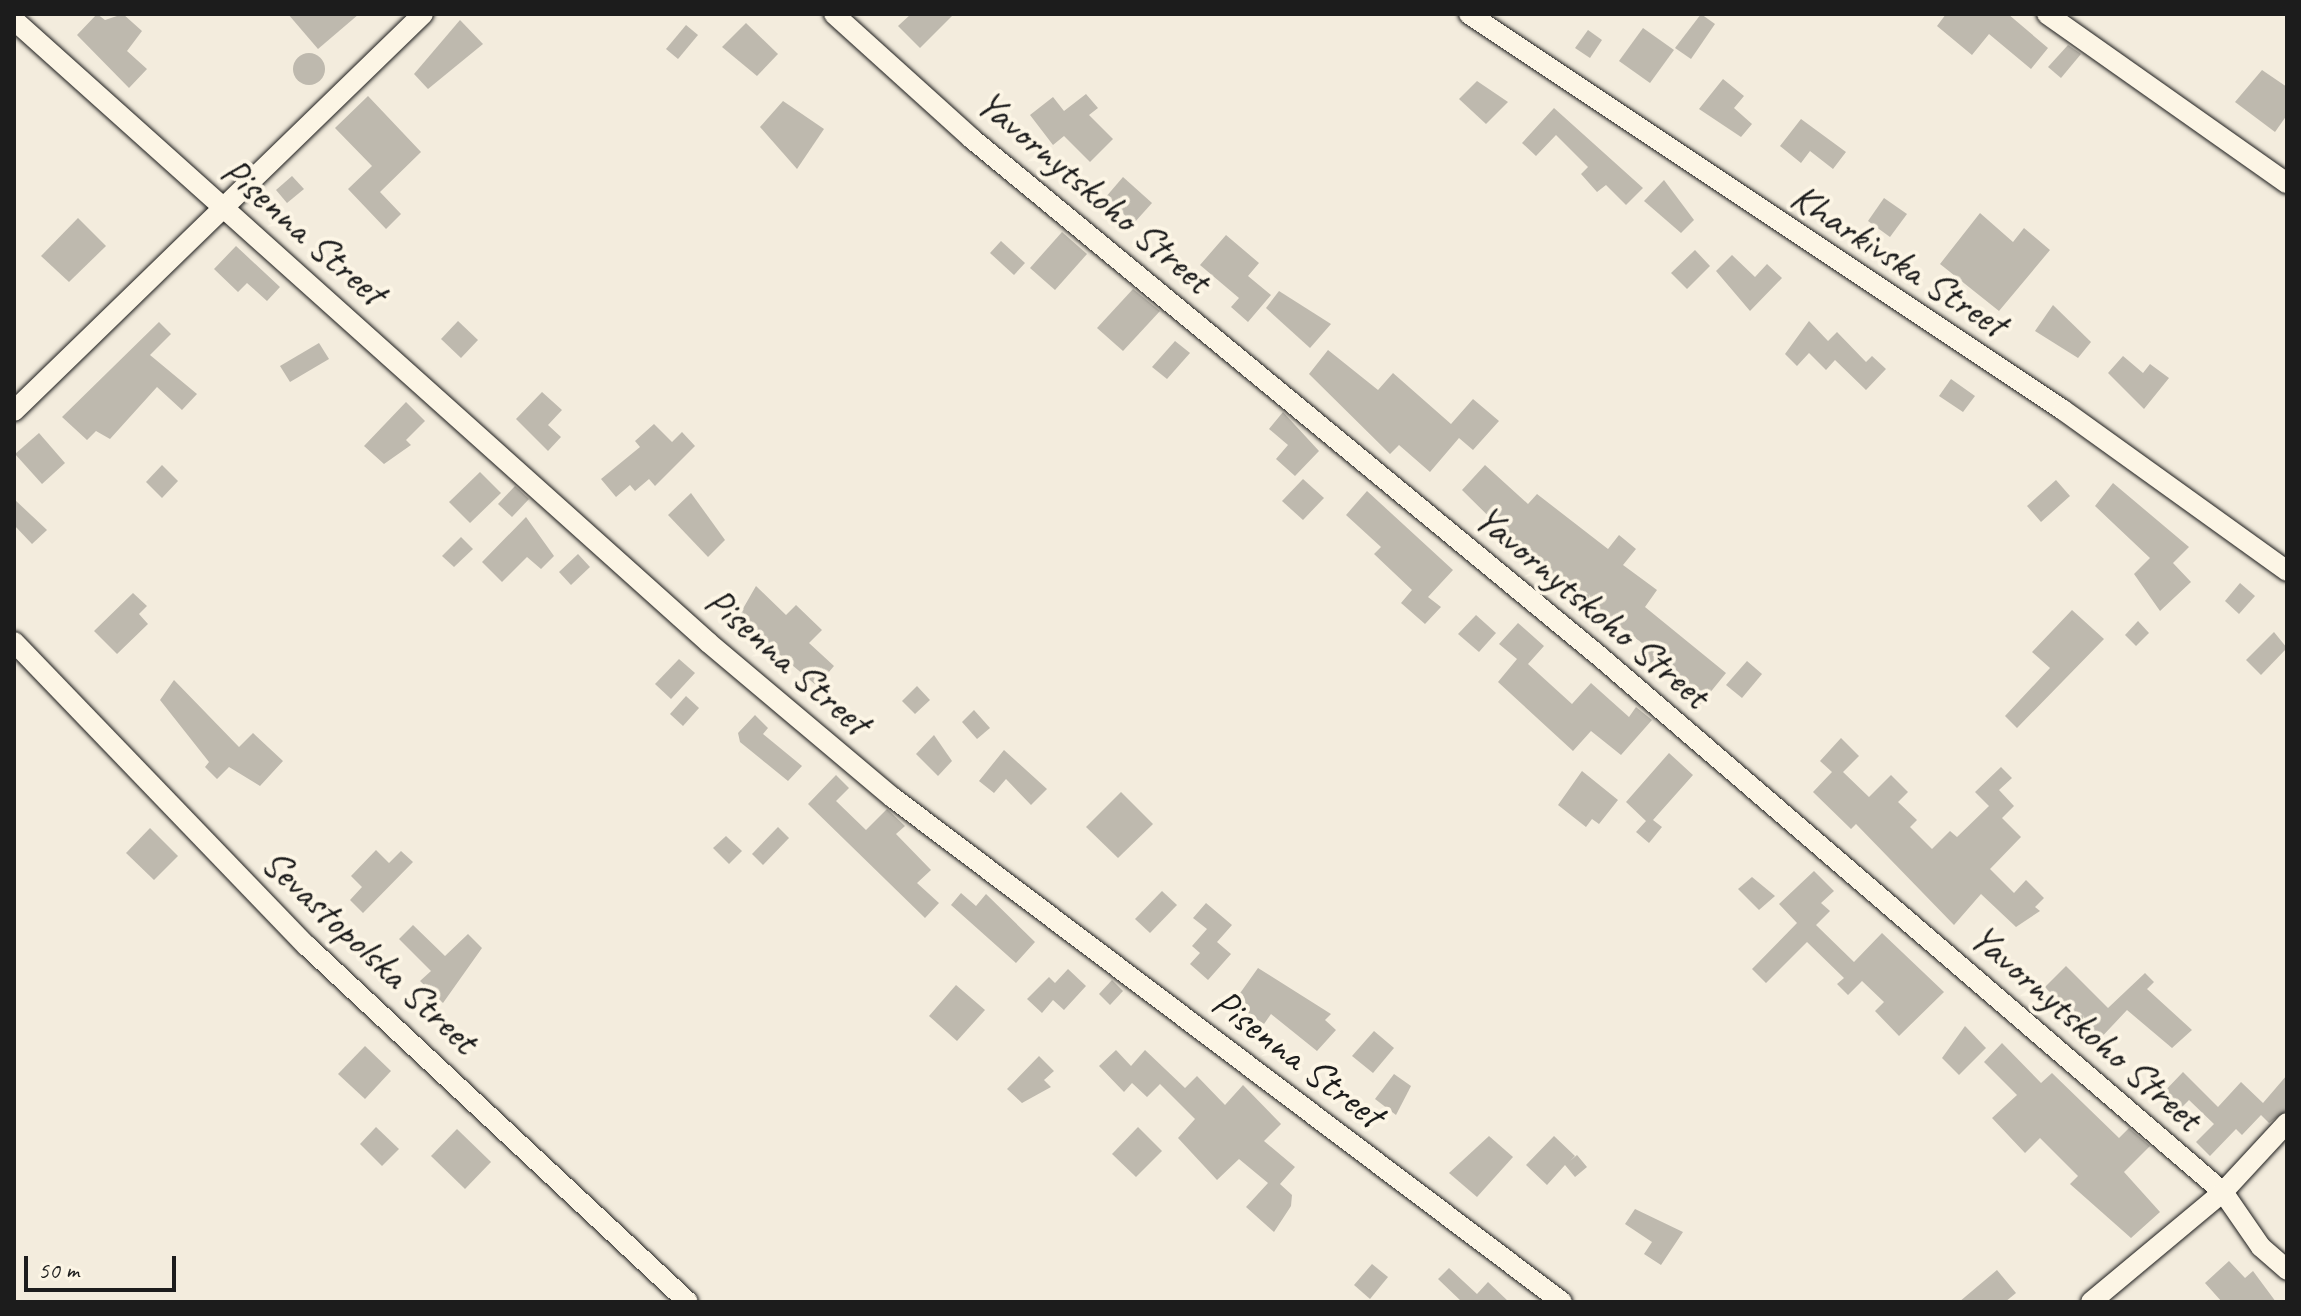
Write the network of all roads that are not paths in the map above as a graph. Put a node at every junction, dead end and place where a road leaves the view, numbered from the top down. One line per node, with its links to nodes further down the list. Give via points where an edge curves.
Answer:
1 (423, 14): 7 (street)
2 (834, 14): 12 (street, Yavornytskoho Street, via 971,138 1598,655)
3 (1469, 14): 9 (street, Kharkivska Street, via 2063,410)
4 (2047, 14): 6 (street)
5 (14, 20): 7 (street, Pisenna Street)
6 (2287, 183)
7 (219, 205): 8 (street); 15 (street, Pisenna Street, via 892,797)
8 (14, 411)
9 (2287, 571)
10 (14, 642): 14 (street, Sevastopolska Street, via 307,946)
11 (2287, 1123): 12 (street)
12 (2223, 1192): 13 (street, Yavornytskoho Street); 16 (street)
13 (2287, 1270)
14 (688, 1302)
15 (1562, 1302)
16 (2091, 1302)

